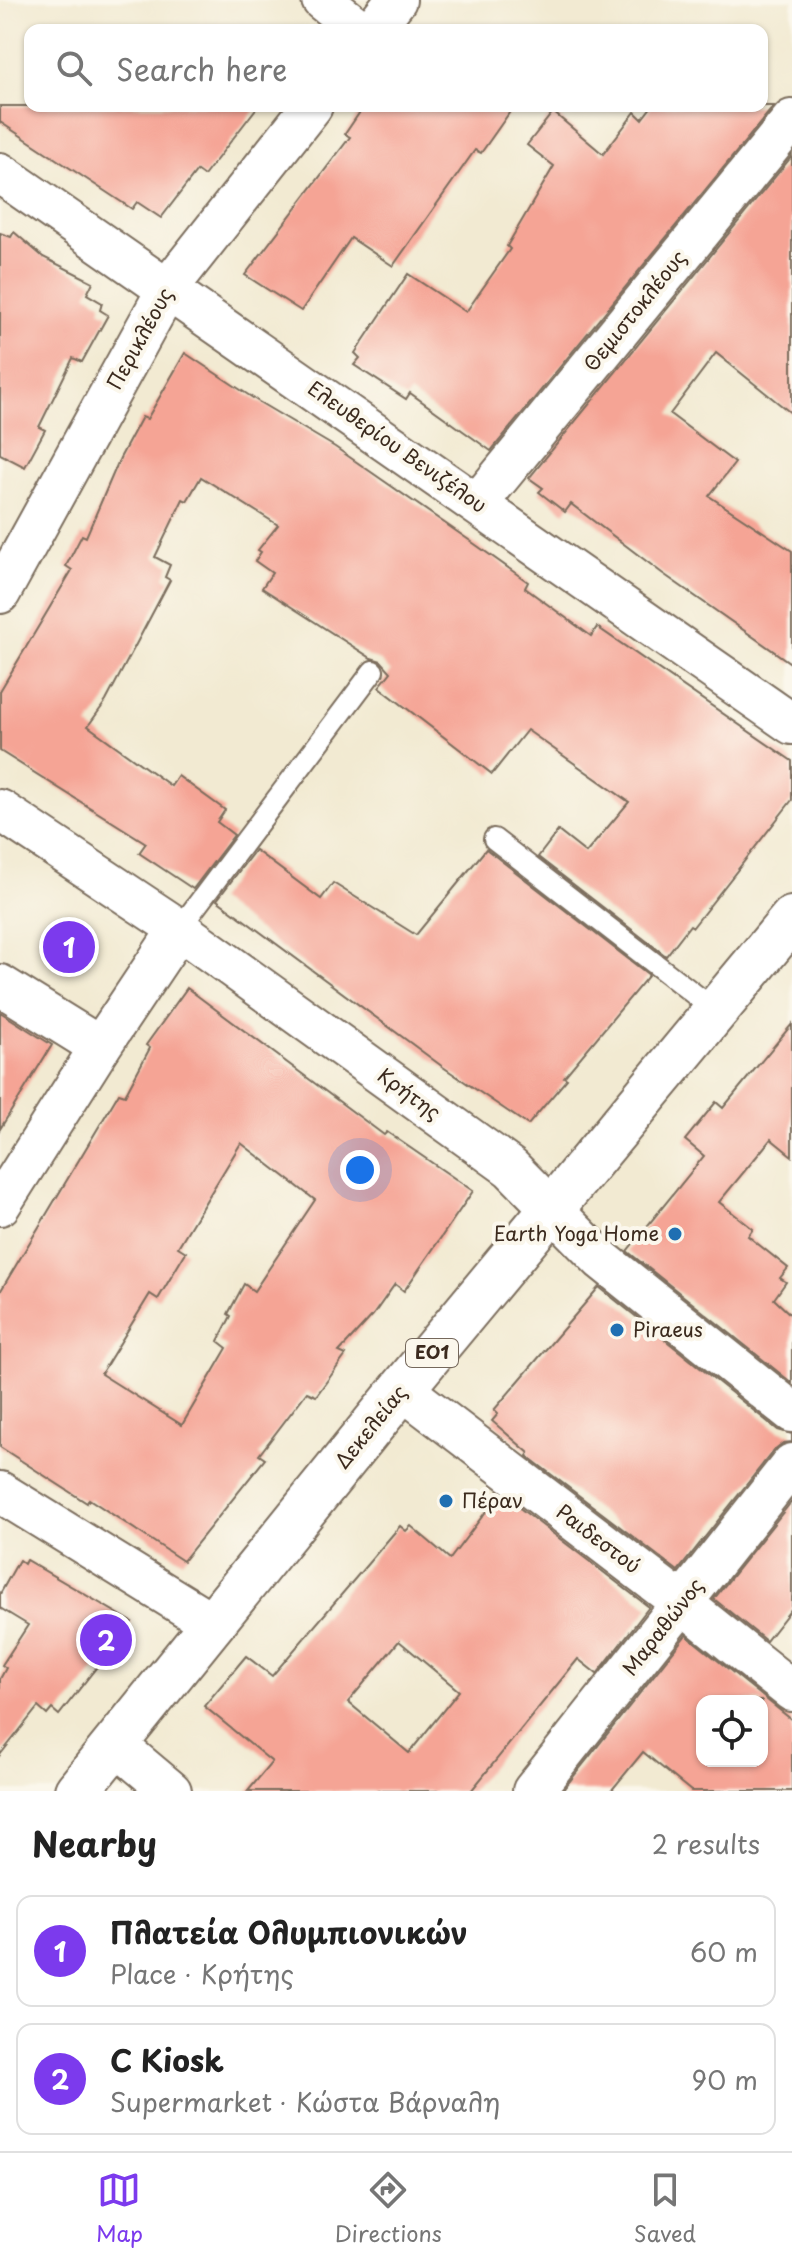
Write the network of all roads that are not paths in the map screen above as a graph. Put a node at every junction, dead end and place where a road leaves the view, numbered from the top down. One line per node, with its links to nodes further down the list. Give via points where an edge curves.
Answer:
1 (322, 0): 3 (street)
2 (396, 0): 4 (street)
3 (352, 24)
4 (377, 24)
5 (307, 112): 8 (street, Περικλέους)
6 (792, 120): 9 (street, Θεμιστοκλέους)
7 (3, 183): 8 (street, Ελευθερίου Βενιζέλου)
8 (168, 288): 9 (street, Ελευθερίου Βενιζέλου); 10 (street, Περικλέους)
9 (478, 503): 12 (street, Ελευθερίου Βενιζέλου)
10 (0, 593)
11 (373, 671): 16 (lane)
12 (792, 724)
13 (0, 810): 16 (street, Κρήτης)
14 (494, 839): 18 (lane)
15 (792, 919): 18 (main road, Δεκελείας / ΕΟ1)
16 (179, 929): 19 (street); 21 (street, Κρήτης, via 511,1168)
17 (0, 985): 19 (street)
18 (716, 1011): 21 (main road, Δεκελείας / ΕΟ1)
19 (100, 1047): 20 (street)
20 (0, 1205)
21 (551, 1209): 22 (main road, Δεκελείας / ΕΟ1); 23 (street, Κρήτης, via 602,1260)
22 (402, 1389): 26 (street, Ραιδεστού); 27 (main road, Δεκελείας / ΕΟ1)
23 (792, 1412)
24 (792, 1464): 26 (street, Μαραθώνος)
25 (0, 1492): 27 (street)
26 (682, 1603): 28 (street, Ραιδεστού); 32 (street, Μαραθώνος)
27 (212, 1623): 29 (main road, Δεκελείας / ΕΟ1)
28 (792, 1691)
29 (115, 1744): 30 (main road, Δεκελείας / ΕΟ1); 31 (street)
30 (77, 1791)
31 (171, 1791)
32 (533, 1791)

